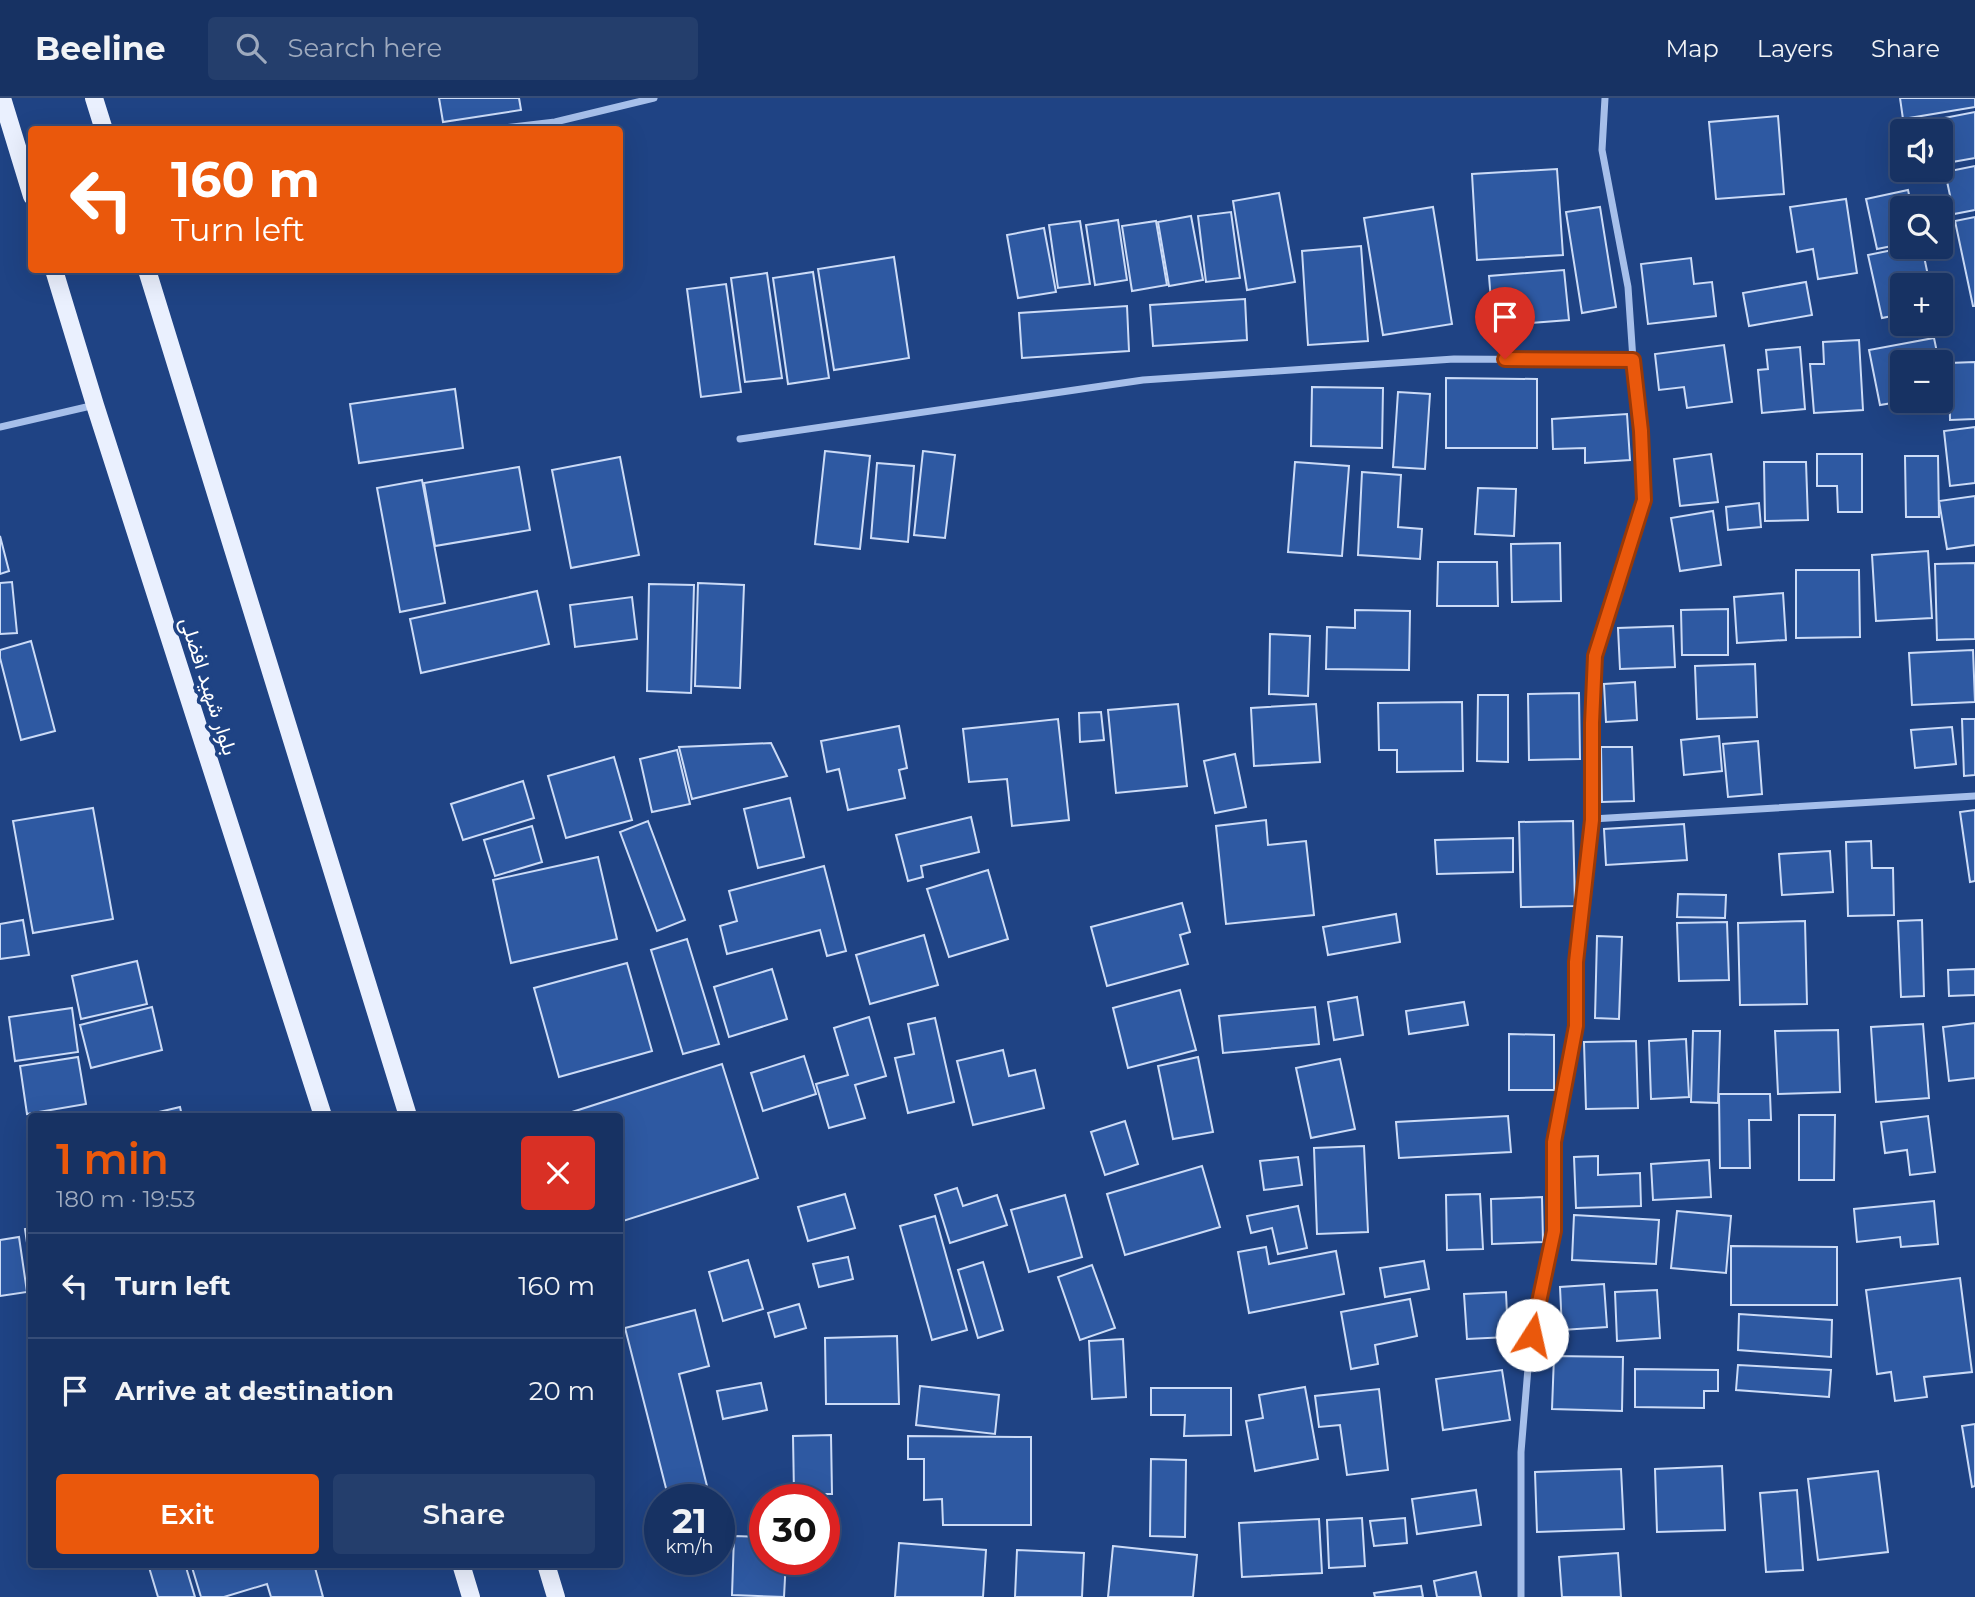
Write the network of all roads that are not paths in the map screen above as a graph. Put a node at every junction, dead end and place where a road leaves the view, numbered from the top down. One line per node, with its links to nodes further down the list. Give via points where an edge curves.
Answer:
1 (2, 98): 7 (main road)
2 (94, 98): 5 (main road)
3 (654, 98): 6 (street)
4 (1605, 98): 10 (street, via 1602,150 1628,287)
5 (103, 126)
6 (520, 126)
7 (28, 183)
8 (55, 273): 11 (main road, بلوار شهید افضلی)
9 (148, 273): 17 (main road)
10 (1633, 360): 13 (street, via 1454,359 1143,380); 15 (street, via 1644,500 1595,656)
11 (95, 405): 12 (street); 16 (main road, بلوار شهید افضلی)
12 (0, 427)
13 (740, 439)
14 (1975, 796): 15 (street)
15 (1592, 820): 22 (street, via 1576,962 1576,1026 1554,1142 1554,1231 1529,1356 1521,1452)
16 (322, 1113)
17 (407, 1113)
18 (462, 1568): 20 (main road)
19 (547, 1568): 21 (main road)
20 (471, 1597)
21 (556, 1597)
22 (1521, 1597)

